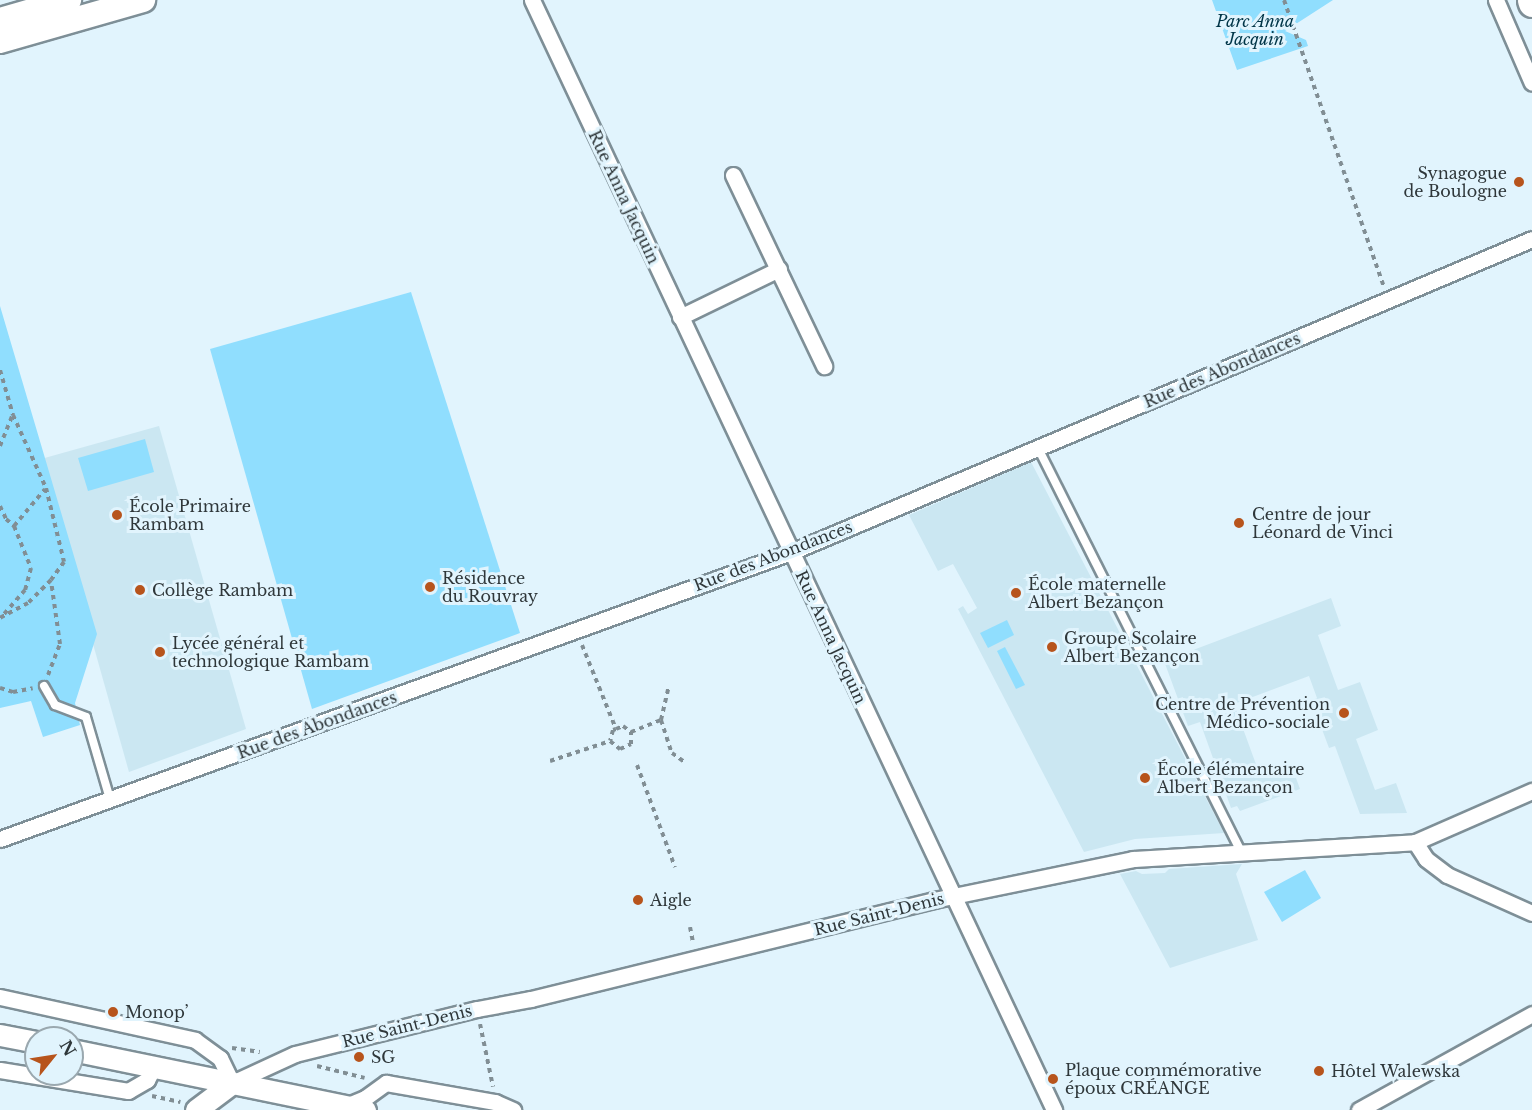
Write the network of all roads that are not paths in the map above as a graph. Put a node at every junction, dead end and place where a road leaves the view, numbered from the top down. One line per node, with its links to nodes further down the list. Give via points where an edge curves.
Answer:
1 (69, 0): 5 (main road)
2 (143, 0): 6 (main road)
3 (532, 0): 11 (street, Rue Anna Jacquin)
4 (1496, 0): 7 (street)
5 (0, 20)
6 (0, 41)
7 (1532, 83)
8 (733, 175): 10 (street)
9 (1532, 239): 13 (street, Rue des Abondances)
10 (779, 269): 11 (street); 12 (street)
11 (680, 317): 14 (street, Rue Anna Jacquin)
12 (824, 366)
13 (1038, 448): 14 (street, Rue des Abondances); 20 (lane)
14 (791, 552): 17 (street, Rue des Abondances); 21 (street, Rue Anna Jacquin)
15 (44, 686): 17 (lane, via 55,705 86,717)
16 (1532, 791): 19 (street, Rue Saint-Denis)
17 (110, 800): 18 (street, Rue des Abondances)
18 (0, 839)
19 (1415, 843): 20 (street, Rue Saint-Denis); 22 (street, via 1426,859 1447,875)
20 (1241, 852): 21 (street, Rue Saint-Denis, via 1133,859)
21 (952, 896): 30 (street, Rue Saint-Denis, via 295,1054); 34 (street, Rue Anna Jacquin)
22 (1532, 913)
23 (0, 997): 30 (street, via 195,1040 220,1058)
24 (1532, 1014): 35 (street)
25 (0, 1035): 26 (main road)
26 (24, 1040)
27 (84, 1052): 28 (main road)
28 (154, 1066): 29 (street, via 147,1080 128,1091); 30 (main road)
29 (0, 1070)
30 (232, 1083): 31 (main road); 32 (main road)
31 (355, 1108): 33 (street, via 386,1083 495,1102)
32 (197, 1109)
33 (513, 1110)
34 (1054, 1110)
35 (1359, 1110)

